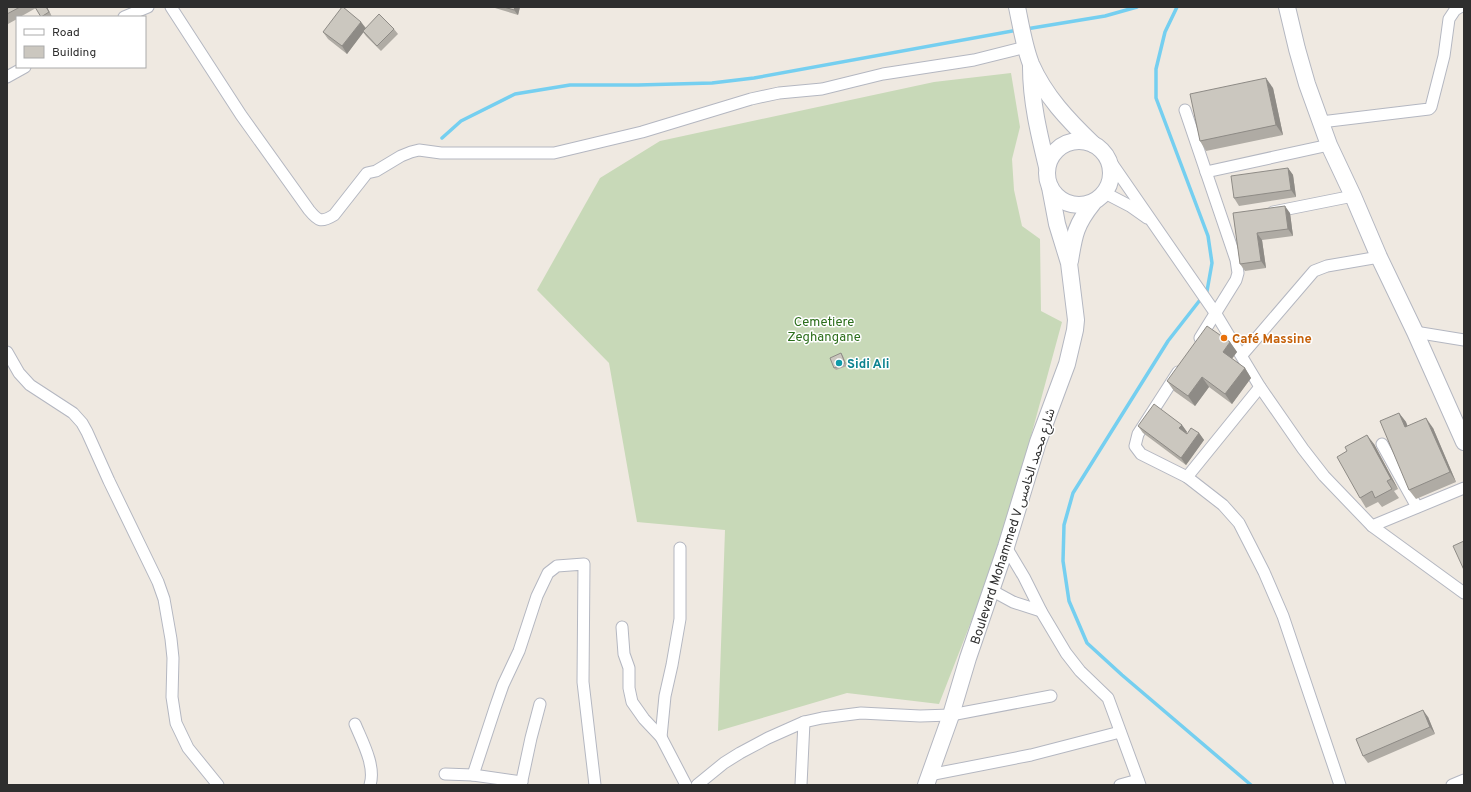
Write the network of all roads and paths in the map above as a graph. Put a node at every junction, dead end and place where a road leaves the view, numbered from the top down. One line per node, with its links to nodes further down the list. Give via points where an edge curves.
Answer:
1 (148, 7): 6 (street)
2 (171, 7): 7 (street, via 241,115 309,210 321,220 334,214 367,173 411,152 419,150 440,153 554,153 642,132 779,93 822,88 882,74 974,60)
3 (1017, 7): 7 (main road)
4 (1287, 7): 12 (main road, via 1307,84)
5 (1460, 7): 12 (street, via 1449,20 1444,56 1429,109)
6 (126, 16)
7 (1025, 40): 8 (main road)
8 (1031, 63): 13 (main road, via 1055,104); 16 (main road, via 1034,107)
9 (22, 68): 10 (street)
10 (7, 77)
11 (1185, 110): 17 (street)
12 (1321, 122): 14 (main road)
13 (1093, 144): 15 (main road); 16 (main road, via 1079,141 1064,144 1051,158)
14 (1329, 145): 17 (street); 19 (main road)
15 (1106, 156): 20 (main road, via 1111,174 1109,184); 22 (street)
16 (1047, 167): 18 (main road)
17 (1206, 172): 25 (street, via 1227,221 1238,273)
18 (1050, 187): 20 (main road, via 1068,204 1076,205); 24 (main road, Boulevard Mohammed V شارع محمد الخامس)
19 (1353, 196): 21 (street); 23 (main road)
20 (1099, 198): 22 (street, via 1130,206); 24 (main road, Boulevard Mohammed V شارع محمد الخامس, via 1082,217 1076,229)
21 (1262, 215)
22 (1154, 223): 25 (street)
23 (1379, 257): 26 (main road); 30 (street, via 1327,266 1314,271)
24 (1069, 263): 39 (main road, Boulevard Mohammed V شارع محمد الخامس, via 1075,330)
25 (1214, 312): 28 (street); 30 (street)
26 (1415, 332): 27 (street); 33 (main road)
27 (1464, 340)
28 (1194, 347)
29 (7, 352): 58 (street, via 19,373 30,385 73,413 88,432 164,600 173,658 172,697 176,723 188,748)
30 (1242, 355): 32 (street)
31 (1185, 360): 35 (street, via 1138,434 1135,446 1140,454)
32 (1260, 387): 35 (street); 38 (street, via 1324,476)
33 (1464, 442)
34 (1382, 444): 37 (street)
35 (1187, 477): 65 (street, via 1223,505 1247,537 1283,616)
36 (1464, 488): 37 (street)
37 (1417, 507): 38 (street)
38 (1372, 526): 42 (street)
39 (1006, 547): 41 (main road, Boulevard Mohammed V شارع محمد الخامس); 43 (street)
40 (680, 548): 51 (street, via 680,619 665,696)
41 (991, 590): 43 (street, via 1013,602); 47 (main road, Boulevard Mohammed V شارع محمد الخامس)
42 (1464, 593)
43 (1041, 611): 50 (street, via 1072,661 1108,698)
44 (622, 627): 51 (street, via 632,702 644,720)
45 (1051, 696): 47 (street)
46 (540, 704): 57 (street)
47 (951, 715): 48 (street, via 861,713); 54 (main road, Boulevard Mohammed V شارع محمد الخامس)
48 (804, 722): 62 (street, via 740,753); 63 (street)
49 (355, 724): 59 (street, via 368,754)
50 (1120, 732): 54 (street); 56 (street)
51 (661, 737): 61 (street)
52 (445, 774): 53 (street)
53 (474, 775): 57 (street); 60 (street, via 503,685 519,651 537,596 548,573 558,566 584,564 583,682)
54 (927, 780)
55 (1464, 780): 66 (street)
56 (1139, 782): 64 (street)
57 (521, 783)
58 (218, 785)
59 (370, 785)
60 (595, 785)
61 (686, 785)
62 (697, 785)
63 (801, 785)
64 (1120, 785)
65 (1340, 785)
66 (1452, 785)

